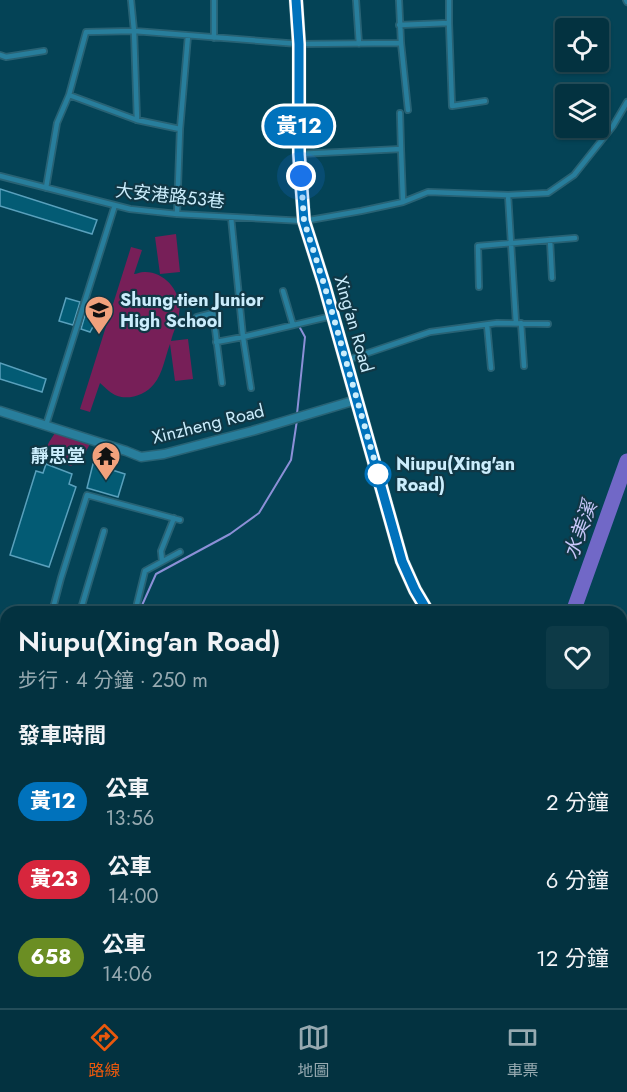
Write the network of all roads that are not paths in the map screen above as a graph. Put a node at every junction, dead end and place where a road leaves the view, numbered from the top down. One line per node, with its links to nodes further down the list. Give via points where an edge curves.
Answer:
1 (132, 0): 9 (lane)
2 (214, 0): 11 (lane)
3 (296, 0): 13 (street, Xing’an Road)
4 (356, 0): 14 (lane)
5 (399, 0): 8 (lane)
6 (449, 0): 7 (lane)
7 (449, 23): 8 (lane); 18 (lane, via 452,106)
8 (399, 25): 12 (lane)
9 (134, 31): 10 (lane); 17 (lane, via 86,32); 22 (lane)
10 (188, 36): 11 (lane); 23 (lane)
11 (214, 38): 13 (lane)
12 (401, 43): 14 (lane); 20 (lane)
13 (299, 44): 14 (lane); 25 (street, Xing’an Road)
14 (359, 44)
15 (44, 51): 16 (lane)
16 (0, 56)
17 (69, 95): 22 (lane); 27 (lane, via 57,123)
18 (485, 101)
19 (627, 102): 28 (lane, 大安港路53巷, via 574,175 548,193)
20 (408, 110)
21 (400, 113): 24 (lane)
22 (138, 120): 23 (lane)
23 (180, 129): 31 (lane)
24 (401, 149): 25 (lane); 29 (lane)
25 (299, 154): 33 (street, Xing’an Road)
26 (0, 176): 27 (lane, 大安港路53巷)
27 (46, 188): 31 (lane, 大安港路53巷, via 130,209)
28 (508, 195): 29 (lane, 大安港路53巷, via 428,192); 36 (lane)
29 (403, 202): 33 (lane, 大安港路53巷)
30 (114, 208): 55 (lane)
31 (177, 214): 32 (lane, 大安港路53巷)
32 (231, 217): 33 (lane, 大安港路53巷); 46 (lane)
33 (304, 221): 40 (street, Xing’an Road)
34 (575, 238): 35 (lane)
35 (550, 240): 36 (lane); 37 (lane)
36 (512, 244): 38 (lane, via 478,246); 42 (lane)
37 (552, 278)
38 (479, 287)
39 (283, 291): 45 (lane)
40 (332, 316): 45 (lane); 48 (street, Xing’an Road)
41 (197, 317): 47 (lane, via 213,313)
42 (518, 323): 43 (lane); 44 (lane); 49 (lane)
43 (487, 324): 48 (lane, via 430,332); 50 (lane)
44 (548, 324)
45 (292, 325): 46 (lane)
46 (243, 337): 47 (lane); 52 (lane)
47 (216, 342): 51 (lane)
48 (345, 361): 53 (street, Xing’an Road)
49 (524, 366)
50 (491, 368)
51 (222, 383)
52 (251, 388)
53 (357, 400): 55 (street, Xinzheng Road, via 206,444 141,458); 64 (street, Xing’an Road, via 402,561)
54 (0, 411): 55 (street, Xinzheng Road)
55 (46, 425)
56 (174, 518): 57 (lane); 60 (lane, via 161,550); 61 (lane, via 87,495)
57 (180, 520)
58 (104, 531): 62 (lane)
59 (180, 552): 60 (lane)
60 (162, 561): 63 (lane, via 145,570)
61 (54, 606)
62 (82, 606)
63 (136, 606)
64 (424, 606)

